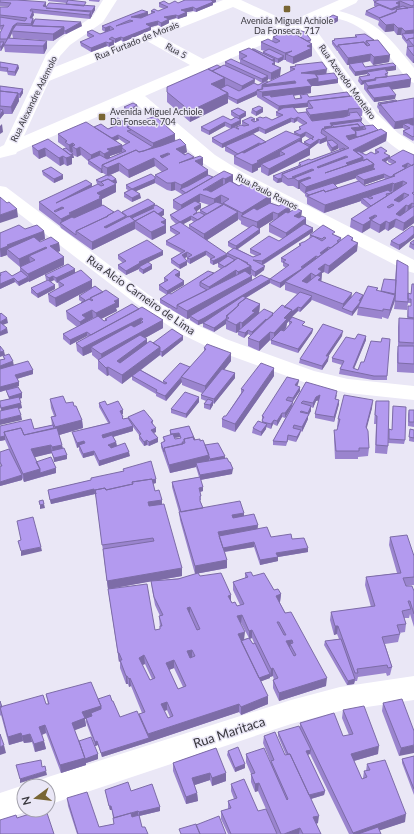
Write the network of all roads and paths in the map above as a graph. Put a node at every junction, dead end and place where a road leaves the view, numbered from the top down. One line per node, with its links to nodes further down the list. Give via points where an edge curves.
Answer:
1 (110, 0): 8 (street, Rua Alexandre Ademolo, via 98,19 65,42 53,55)
2 (351, 0): 4 (street)
3 (231, 1): 5 (street); 6 (street, Rua Furtado de Morais)
4 (325, 11): 5 (street); 9 (street, via 357,21 369,28 380,37)
5 (296, 24): 7 (street); 12 (street, Rua Azevedo Monteiro, via 371,117 392,137)
6 (149, 36): 7 (street, Rua 5); 8 (street, Rua Furtado de Morais)
7 (202, 65): 10 (street)
8 (42, 78): 11 (street, Rua Alexandre Ademolo)
9 (414, 78)
10 (135, 95): 11 (street); 14 (street, Rua Paulo Ramos, via 209,158 236,176)
11 (5, 151)
12 (414, 152)
13 (0, 191): 15 (street, Rua Alcio Carneiro de Lima, via 142,299 206,338 309,376 348,386)
14 (414, 267)
15 (414, 393)
16 (414, 688): 17 (street, Rua Maritaca, via 340,699 291,712)
17 (56, 788)
18 (16, 802): 19 (street)
19 (0, 807)

